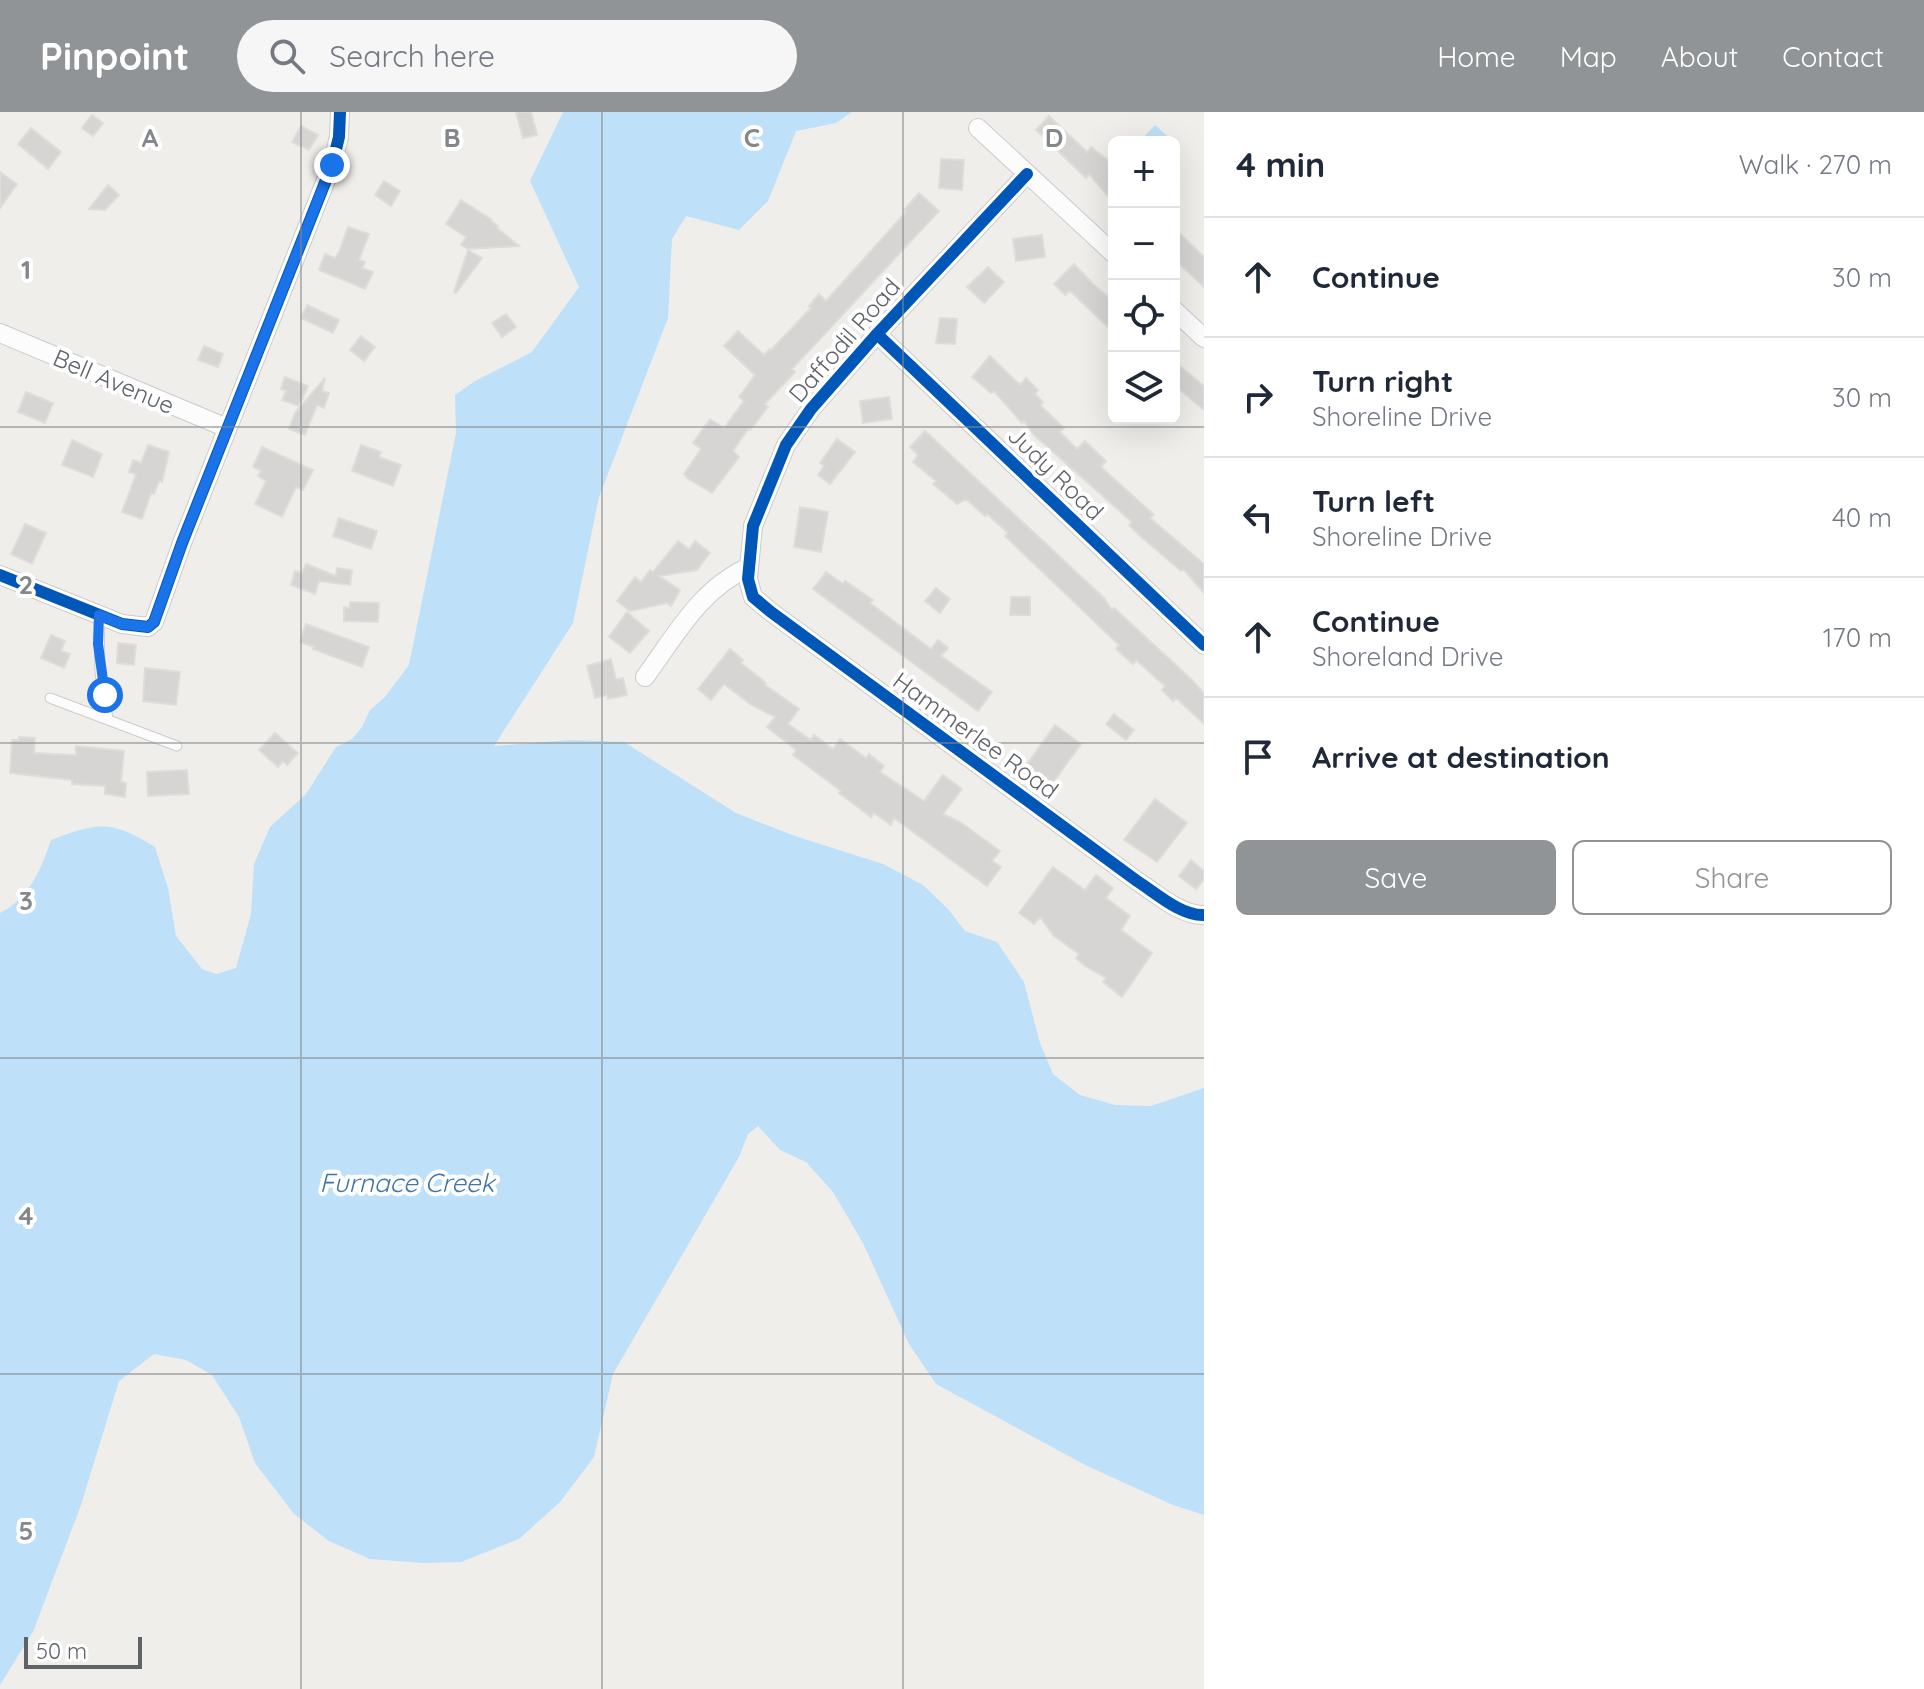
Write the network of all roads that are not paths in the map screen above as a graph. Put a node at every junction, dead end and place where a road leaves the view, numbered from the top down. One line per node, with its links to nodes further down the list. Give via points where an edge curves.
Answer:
1 (340, 112): 9 (street, via 332,165)
2 (978, 128): 3 (street)
3 (1027, 174): 4 (street); 7 (street, Daffodil Road)
4 (1108, 248)
5 (1180, 316): 8 (street)
6 (0, 333): 9 (street, Bell Avenue)
7 (877, 334): 10 (street, Daffodil Road, via 786,445 753,526); 13 (street, Judy Road)
8 (1204, 338)
9 (227, 428): 12 (street, via 154,622 148,627 122,624)
10 (749, 567): 14 (street, via 707,593); 18 (street, Hammerlee Road, via 753,597 771,612 1137,881 1176,906)
11 (0, 575): 12 (street)
12 (99, 615): 16 (lane)
13 (1204, 645)
14 (645, 677)
15 (50, 698): 16 (lane)
16 (108, 719): 17 (lane)
17 (177, 746)
18 (1204, 915)

